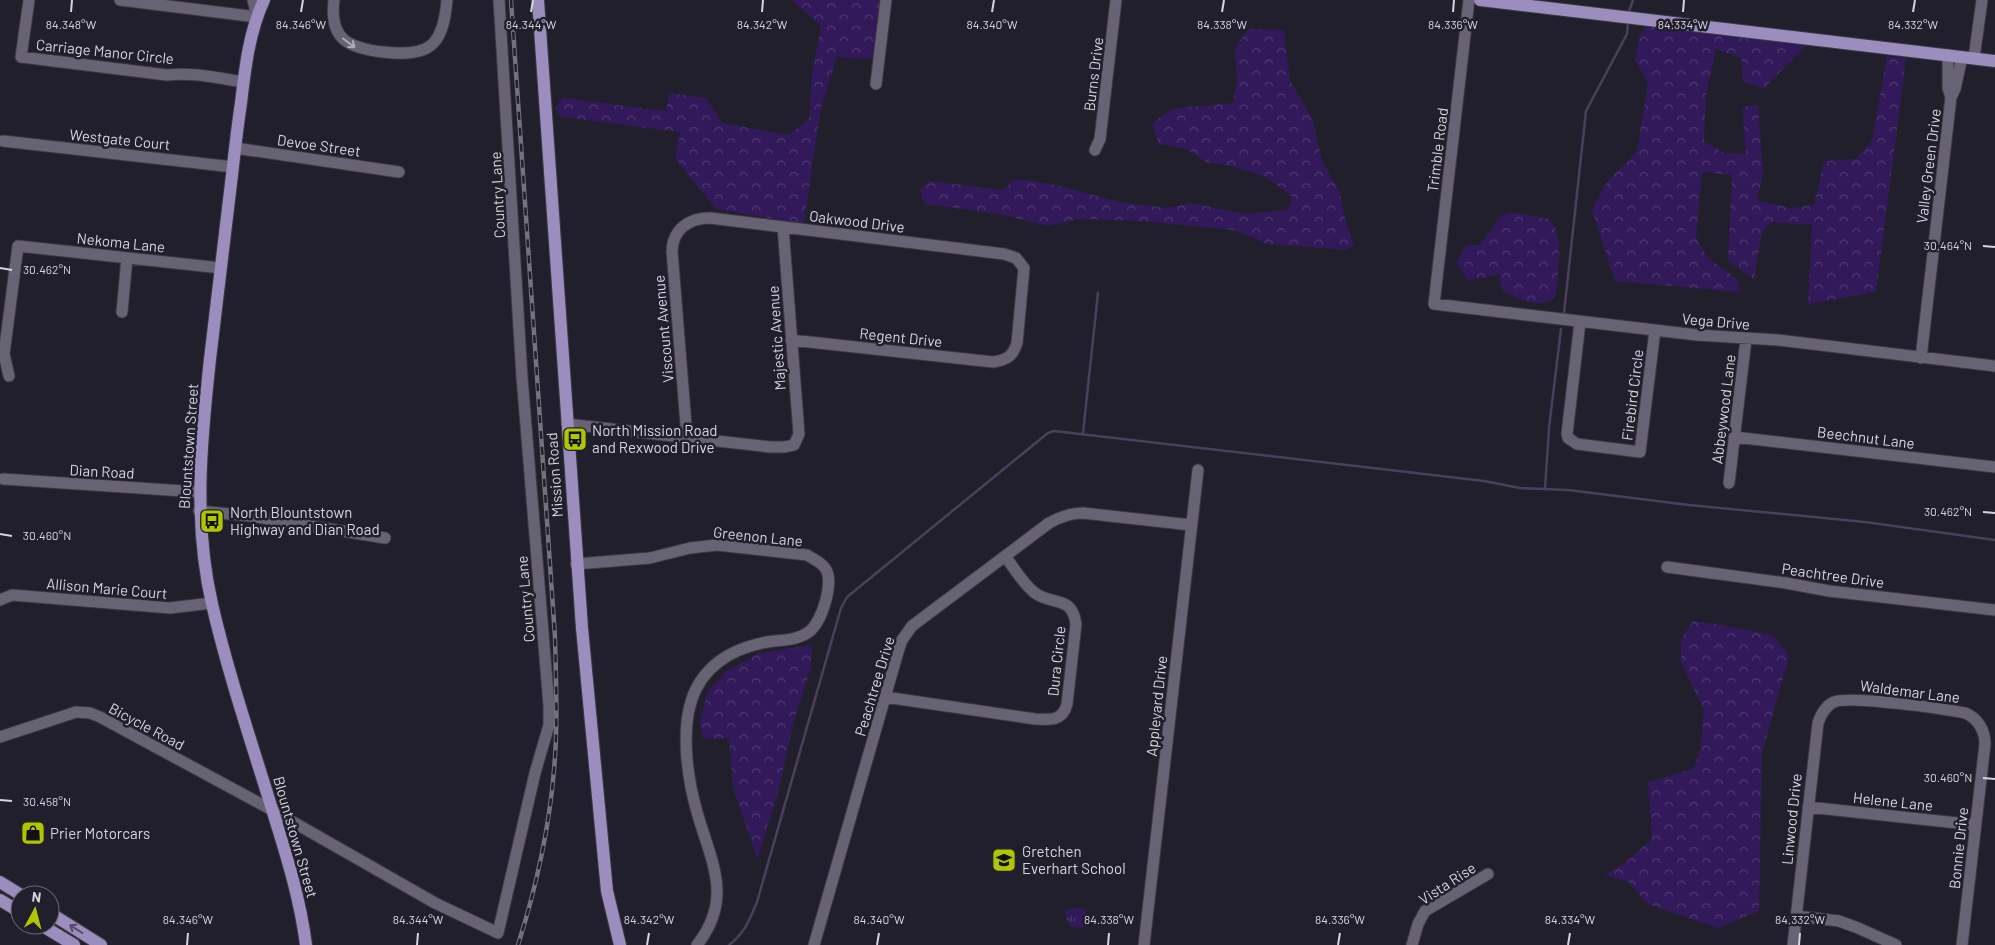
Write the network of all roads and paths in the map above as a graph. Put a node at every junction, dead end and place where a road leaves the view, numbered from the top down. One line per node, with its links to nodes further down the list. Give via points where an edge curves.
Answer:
1 (29, 0): 18 (street, Carriage Manor Circle, via 21,57)
2 (120, 0): 14 (street)
3 (253, 0): 14 (street)
4 (264, 0): 14 (main road, Blountstown Street)
5 (334, 0): 6 (street, one-way to 6, via 335,26 349,44 363,50 404,54 421,52 434,42 443,27)
6 (447, 0)
7 (499, 0): 62 (street, Country Lane, via 522,377 549,725 498,933 435,903)
8 (538, 0): 40 (main road, Mission Road)
9 (886, 0): 19 (street)
10 (1116, 0): 23 (street, Burns Drive, via 1100,139)
11 (1469, 0): 30 (street, Trimble Road)
12 (1480, 0): 15 (main road)
13 (1982, 0): 16 (street, Valley Green Drive)
14 (258, 17): 18 (main road, Blountstown Street)
15 (1948, 55): 16 (main road); 20 (street, Valley Green Drive)
16 (1968, 57): 17 (main road); 20 (street, Valley Green Drive)
17 (1995, 61)
18 (243, 82): 22 (main road, Blountstown Street)
19 (876, 84)
20 (1951, 97): 37 (street, Valley Green Drive)
21 (3, 141): 24 (street, Westgate Court)
22 (235, 148): 24 (main road, Blountstown Street); 25 (street, Devoe Street)
23 (1095, 150)
24 (233, 167): 29 (main road, Blountstown Street)
25 (399, 172)
26 (688, 223): 27 (street, Oakwood Drive, via 710,218); 42 (street, Viscount Avenue, via 675,236 672,251)
27 (783, 227): 35 (street, Majestic Avenue); 36 (street, Oakwood Drive, via 1016,258 1024,273 1017,343)
28 (127, 258): 29 (street, Nekoma Lane); 31 (street); 39 (street, Nekoma Lane, via 18,246 4,354)
29 (221, 268): 47 (main road, Blountstown Street)
30 (1434, 304): 32 (street, Vega Drive)
31 (122, 312)
32 (1580, 322): 33 (street, Vega Drive); 33 (street, Firebird Circle, via 1568,438 1577,444 1640,452)
33 (1655, 330): 34 (street, Vega Drive)
34 (1746, 339): 37 (street, Vega Drive); 41 (street, Abbeywood Lane)
35 (791, 340): 36 (street, Regent Drive, via 993,362); 42 (street, Majestic Avenue, via 799,434 794,445 770,447)
36 (1008, 358)
37 (1921, 358): 38 (street, Vega Drive)
38 (1995, 366)
39 (9, 376)
40 (567, 424): 42 (street); 52 (main road, Mission Road)
41 (1734, 437): 43 (street, Beechnut Lane); 46 (street, Abbeywood Lane)
42 (687, 438)
43 (1995, 467)
44 (1198, 470): 49 (street, Appleyard Drive)
45 (3, 479): 47 (street, Dian Road)
46 (1729, 483)
47 (199, 492): 48 (main road, Blountstown Street)
48 (199, 511): 50 (street); 55 (main road, Blountstown Street)
49 (1191, 525): 51 (street, Peachtree Drive, via 1070,514 1049,523); 74 (street, Appleyard Drive)
50 (385, 538)
51 (1005, 556): 57 (street, Peachtree Drive, via 912,626 898,652); 57 (street, Dura Circle, via 1035,593 1066,604 1073,611 1076,624 1064,713 1054,719 1034,719)
52 (576, 564): 71 (main road, Mission Road, via 606,891); 72 (street, Greenon Lane, via 650,558 717,545 807,555 825,566 828,572 825,602 810,632 732,652 705,676 691,701 686,730 691,785 718,892 712,920)
53 (1667, 567): 56 (street, Peachtree Drive, via 1829,591)
54 (0, 600): 55 (street, Allison Marie Court, via 12,595 170,608)
55 (212, 603): 62 (main road, Blountstown Street)
56 (1995, 610)
57 (885, 697): 73 (street, Peachtree Drive)
58 (1832, 702): 59 (street, Waldemar Lane, via 1852,699 1951,710 1969,715); 61 (street, Linwood Drive, via 1818,723)
59 (1979, 725): 63 (street, Bonnie Drive, via 1985,744)
60 (0, 737): 62 (street, Bicycle Road, via 65,714 90,713)
61 (1808, 806): 63 (street, Helene Lane); 65 (street, Linwood Drive)
62 (272, 810): 70 (main road, Blountstown Street, via 292,873)
63 (1976, 826): 78 (street, Bonnie Drive)
64 (1488, 874): 75 (street, Vista Rise, via 1425,911)
65 (1796, 916): 76 (street, Linwood Drive); 77 (street, via 1839,921)
66 (60, 919): 69 (main road, one-way to 66)
67 (58, 935): 68 (main road)
68 (74, 945)
69 (102, 945)
70 (306, 945)
71 (620, 945)
72 (697, 945)
73 (814, 945)
74 (1144, 945)
75 (1412, 945)
76 (1793, 945)
77 (1896, 945)
78 (1962, 945)

